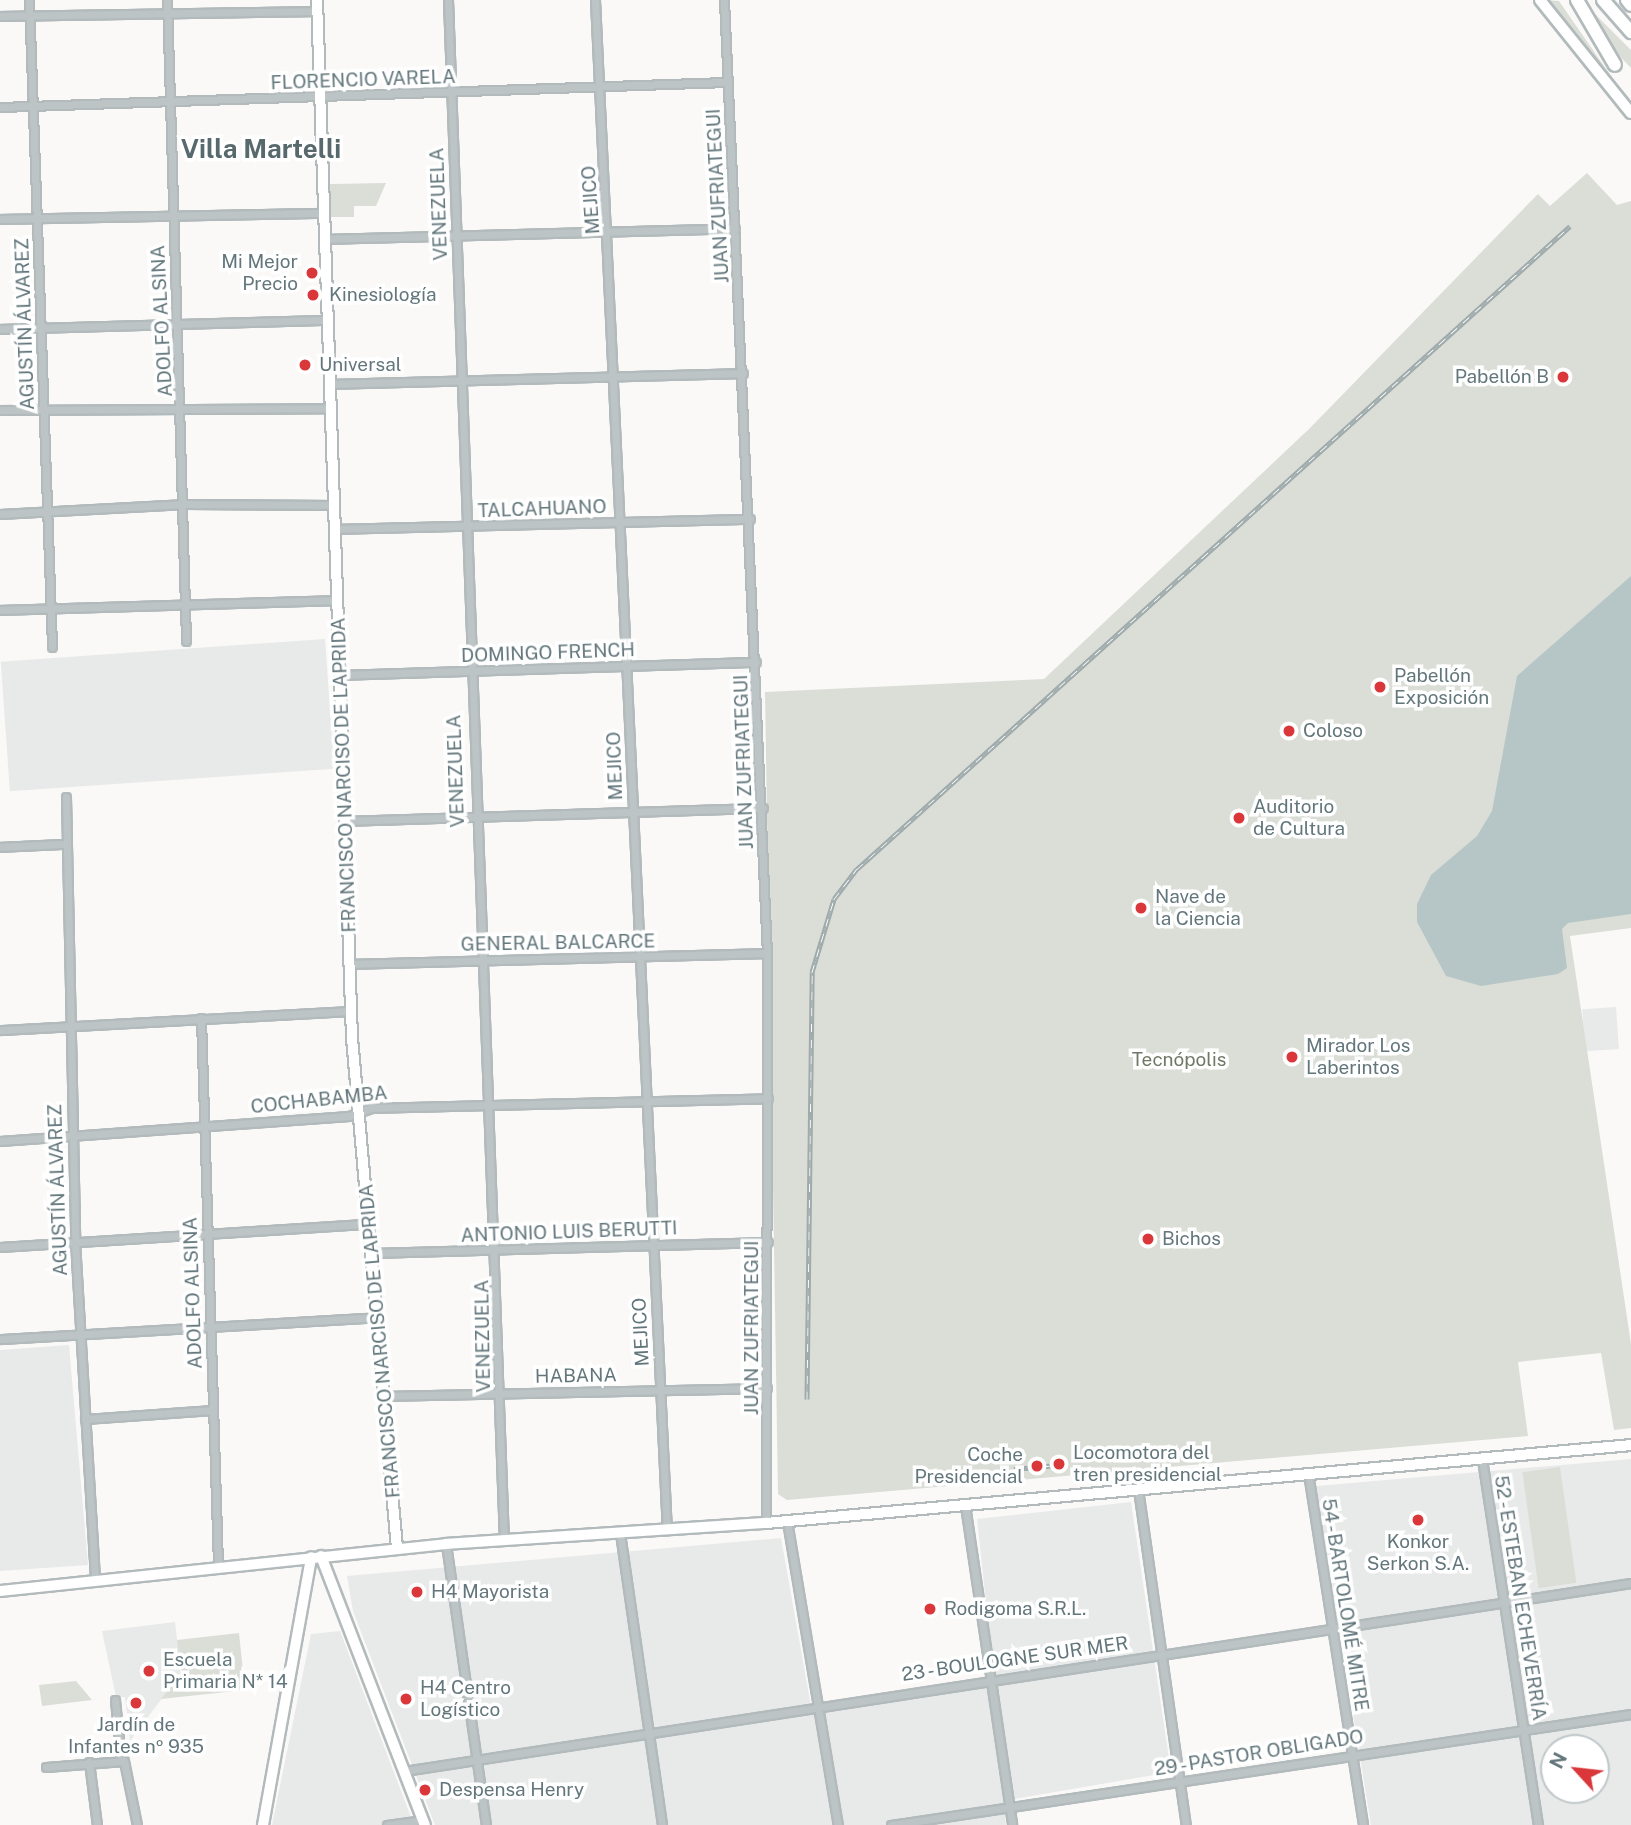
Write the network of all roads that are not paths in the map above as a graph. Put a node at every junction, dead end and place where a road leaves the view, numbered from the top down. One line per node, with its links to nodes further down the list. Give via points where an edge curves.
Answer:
1 (29, 0): 12 (street, AGUSTÍN ÁLVAREZ)
2 (167, 0): 14 (street, ADOLFO ALSINA)
3 (448, 0): 19 (street, VENEZUELA)
4 (595, 0): 18 (street, MEJICO)
5 (724, 0): 17 (street, JUAN ZUFRIATEGUI)
6 (1540, 0): 24 (main road)
7 (1577, 0): 16 (highway)
8 (1603, 0): 15 (highway)
9 (1627, 0): 10 (highway)
10 (1631, 5)
11 (317, 6): 14 (street); 20 (main road, FRANCISCO NARCISO DE LAPRIDA)
12 (30, 15): 13 (street); 14 (street); 22 (street, AGUSTÍN ÁLVAREZ)
13 (0, 16)
14 (168, 16): 21 (street, ADOLFO ALSINA)
15 (1631, 32)
16 (1615, 65)
17 (727, 82): 18 (street, FLORENCIO VARELA); 29 (street, JUAN ZUFRIATEGUI)
18 (599, 87): 19 (street, FLORENCIO VARELA); 30 (street, MEJICO)
19 (452, 92): 20 (street, FLORENCIO VARELA); 31 (street, VENEZUELA)
20 (320, 97): 21 (street, FLORENCIO VARELA); 25 (main road, FRANCISCO NARCISO DE LAPRIDA)
21 (173, 103): 22 (street, FLORENCIO VARELA); 27 (street, ADOLFO ALSINA)
22 (33, 106): 23 (street, FLORENCIO VARELA); 26 (street, AGUSTÍN ÁLVAREZ)
23 (0, 107)
24 (1631, 113)
25 (324, 213): 27 (street); 32 (main road, FRANCISCO NARCISO DE LAPRIDA)
26 (37, 217): 27 (street); 28 (street); 35 (street, AGUSTÍN ÁLVAREZ)
27 (173, 218): 34 (street, ADOLFO ALSINA)
28 (0, 219)
29 (735, 228): 30 (street); 37 (street, JUAN ZUFRIATEGUI)
30 (609, 232): 31 (street); 38 (street, MEJICO)
31 (455, 235): 32 (street); 39 (street, VENEZUELA)
32 (325, 239): 33 (main road, FRANCISCO NARCISO DE LAPRIDA)
33 (328, 320): 34 (street); 40 (main road, FRANCISCO NARCISO DE LAPRIDA)
34 (176, 325): 35 (street); 41 (street, ADOLFO ALSINA)
35 (37, 329): 36 (street); 44 (street, AGUSTÍN ÁLVAREZ)
36 (0, 330)
37 (743, 373): 38 (street); 49 (street, JUAN ZUFRIATEGUI)
38 (614, 377): 39 (street); 50 (street, MEJICO)
39 (460, 381): 40 (street); 51 (street, VENEZUELA)
40 (331, 384): 42 (main road, FRANCISCO NARCISO DE LAPRIDA)
41 (183, 408): 42 (street); 44 (street); 45 (street, ADOLFO ALSINA)
42 (331, 408): 46 (main road, FRANCISCO NARCISO DE LAPRIDA)
43 (0, 410): 44 (street)
44 (44, 410): 47 (street, AGUSTÍN ÁLVAREZ)
45 (186, 504): 46 (street); 47 (street); 54 (street, ADOLFO ALSINA)
46 (334, 505): 52 (main road, FRANCISCO NARCISO DE LAPRIDA)
47 (48, 513): 48 (street); 55 (street, AGUSTÍN ÁLVAREZ)
48 (0, 514)
49 (750, 519): 50 (street, TALCAHUANO); 59 (street, JUAN ZUFRIATEGUI)
50 (621, 522): 51 (street, TALCAHUANO); 60 (street, MEJICO)
51 (463, 527): 52 (street, TALCAHUANO); 61 (street, VENEZUELA)
52 (335, 529): 53 (main road, FRANCISCO NARCISO DE LAPRIDA)
53 (337, 600): 54 (street); 62 (main road, FRANCISCO NARCISO DE LAPRIDA)
54 (189, 601): 55 (street); 57 (street, ADOLFO ALSINA)
55 (51, 608): 56 (street); 58 (street, AGUSTÍN ÁLVAREZ)
56 (0, 610)
57 (186, 641)
58 (52, 647)
59 (756, 662): 60 (street, DOMINGO FRENCH); 64 (street, JUAN ZUFRIATEGUI)
60 (626, 666): 61 (street, DOMINGO FRENCH); 65 (street, MEJICO)
61 (469, 672): 62 (street, DOMINGO FRENCH); 66 (street, VENEZUELA)
62 (341, 675): 67 (main road, FRANCISCO NARCISO DE LAPRIDA)
63 (66, 797): 68 (street, AGUSTÍN ÁLVAREZ)
64 (762, 808): 65 (street); 70 (street, JUAN ZUFRIATEGUI)
65 (632, 811): 66 (street); 71 (street, MEJICO)
66 (473, 816): 67 (street); 72 (street, VENEZUELA)
67 (346, 821): 73 (main road, FRANCISCO NARCISO DE LAPRIDA)
68 (64, 844): 69 (street); 76 (street, AGUSTÍN ÁLVAREZ)
69 (0, 847)
70 (767, 953): 71 (street, GENERAL BALCARCE); 78 (street, JUAN ZUFRIATEGUI)
71 (640, 957): 72 (street, GENERAL BALCARCE); 79 (street, MEJICO)
72 (479, 960): 73 (street, GENERAL BALCARCE); 80 (street, VENEZUELA)
73 (350, 964): 74 (main road, FRANCISCO NARCISO DE LAPRIDA)
74 (351, 1011): 75 (street); 81 (main road, FRANCISCO NARCISO DE LAPRIDA)
75 (201, 1018): 76 (street); 82 (street, ADOLFO ALSINA)
76 (69, 1026): 77 (street); 83 (street, AGUSTÍN ÁLVAREZ)
77 (0, 1030)
78 (768, 1098): 79 (street, COCHABAMBA); 88 (street, JUAN ZUFRIATEGUI)
79 (645, 1102): 80 (street, COCHABAMBA); 89 (street, MEJICO)
80 (484, 1107): 81 (street, COCHABAMBA); 91 (street, VENEZUELA)
81 (361, 1111): 82 (street, COCHABAMBA); 85 (main road, FRANCISCO NARCISO DE LAPRIDA)
82 (204, 1127): 83 (street, COCHABAMBA); 86 (street, ADOLFO ALSINA)
83 (72, 1138): 84 (street, COCHABAMBA); 87 (street, AGUSTÍN ÁLVAREZ)
84 (0, 1142)
85 (369, 1224): 86 (street); 92 (main road, FRANCISCO NARCISO DE LAPRIDA)
86 (208, 1233): 87 (street); 94 (street, ADOLFO ALSINA)
87 (75, 1242): 90 (street); 95 (street, AGUSTÍN ÁLVAREZ)
88 (768, 1242): 89 (street, ANTONIO LUIS BERUTTI); 97 (street, JUAN ZUFRIATEGUI)
89 (653, 1246): 91 (street, ANTONIO LUIS BERUTTI); 98 (street, MEJICO)
90 (0, 1247)
91 (497, 1251): 92 (street, ANTONIO LUIS BERUTTI); 99 (street, VENEZUELA)
92 (372, 1253): 93 (main road, FRANCISCO NARCISO DE LAPRIDA)
93 (378, 1317): 94 (street); 100 (main road, FRANCISCO NARCISO DE LAPRIDA)
94 (210, 1327): 95 (street); 101 (street, ADOLFO ALSINA)
95 (80, 1335): 96 (street); 102 (street, AGUSTÍN ÁLVAREZ)
96 (0, 1339)
97 (767, 1388): 98 (street, HABANA); 109 (street, JUAN ZUFRIATEGUI)
98 (660, 1391): 99 (street, HABANA); 110 (street, MEJICO)
99 (499, 1393): 100 (street, HABANA); 112 (street, VENEZUELA)
100 (385, 1396): 114 (main road, FRANCISCO NARCISO DE LAPRIDA)
101 (213, 1410): 102 (street); 116 (street, ADOLFO ALSINA)
102 (85, 1419): 117 (street, AGUSTÍN ÁLVAREZ)
103 (1631, 1445): 104 (main road)
104 (1482, 1458): 105 (main road); 120 (street, 52 - ESTEBAN ECHEVERRÍA)
105 (1308, 1473): 106 (main road); 121 (street, 54 - BARTOLOMÉ MITRE)
106 (1138, 1489): 107 (main road); 122 (street)
107 (965, 1505): 108 (main road); 123 (street)
108 (787, 1521): 109 (main road); 125 (street)
109 (766, 1523): 110 (main road)
110 (667, 1530): 111 (main road)
111 (620, 1533): 112 (main road); 128 (street)
112 (504, 1540): 113 (main road)
113 (446, 1544): 114 (main road); 130 (street)
114 (397, 1548): 115 (main road)
115 (316, 1557): 116 (main road); 134 (main road); 140 (main road)
116 (218, 1566): 117 (main road)
117 (95, 1581): 119 (main road)
118 (1631, 1583): 120 (street, 23 - BOULOGNE SUR MER)
119 (0, 1591)
120 (1504, 1601): 121 (street, 23 - BOULOGNE SUR MER); 127 (street, 52 - ESTEBAN ECHEVERRÍA)
121 (1333, 1627): 122 (street, 23 - BOULOGNE SUR MER); 129 (street, 54 - BARTOLOMÉ MITRE)
122 (1162, 1653): 123 (street, 23 - BOULOGNE SUR MER); 135 (street)
123 (990, 1679): 125 (street, 23 - BOULOGNE SUR MER); 136 (street)
124 (116, 1700): 131 (street)
125 (821, 1705): 128 (street, 23 - BOULOGNE SUR MER); 144 (street)
126 (1631, 1714): 127 (street, 29 - PASTOR OBLIGADO)
127 (1525, 1729): 129 (street, 29 - PASTOR OBLIGADO); 149 (street, 52 - ESTEBAN ECHEVERRÍA)
128 (648, 1731): 130 (street, 23 - BOULOGNE SUR MER); 143 (street)
129 (1353, 1755): 135 (street, 29 - PASTOR OBLIGADO); 148 (street, 54 - BARTOLOMÉ MITRE)
130 (477, 1759): 134 (street, 23 - BOULOGNE SUR MER); 142 (street)
131 (121, 1760): 132 (street); 139 (street, via 130,1769)
132 (89, 1762): 133 (street); 138 (street)
133 (46, 1767)
134 (404, 1771): 137 (main road)
135 (1179, 1781): 136 (street, 29 - PASTOR OBLIGADO); 147 (street)
136 (1009, 1807): 145 (street, 29 - PASTOR OBLIGADO); 146 (street)
137 (424, 1823): 141 (street)
138 (97, 1825)
139 (137, 1825)
140 (263, 1825)
141 (387, 1825)
142 (486, 1825)
143 (662, 1825)
144 (838, 1825)
145 (891, 1825)
146 (1012, 1825)
147 (1186, 1825)
148 (1363, 1825)
149 (1538, 1825)

